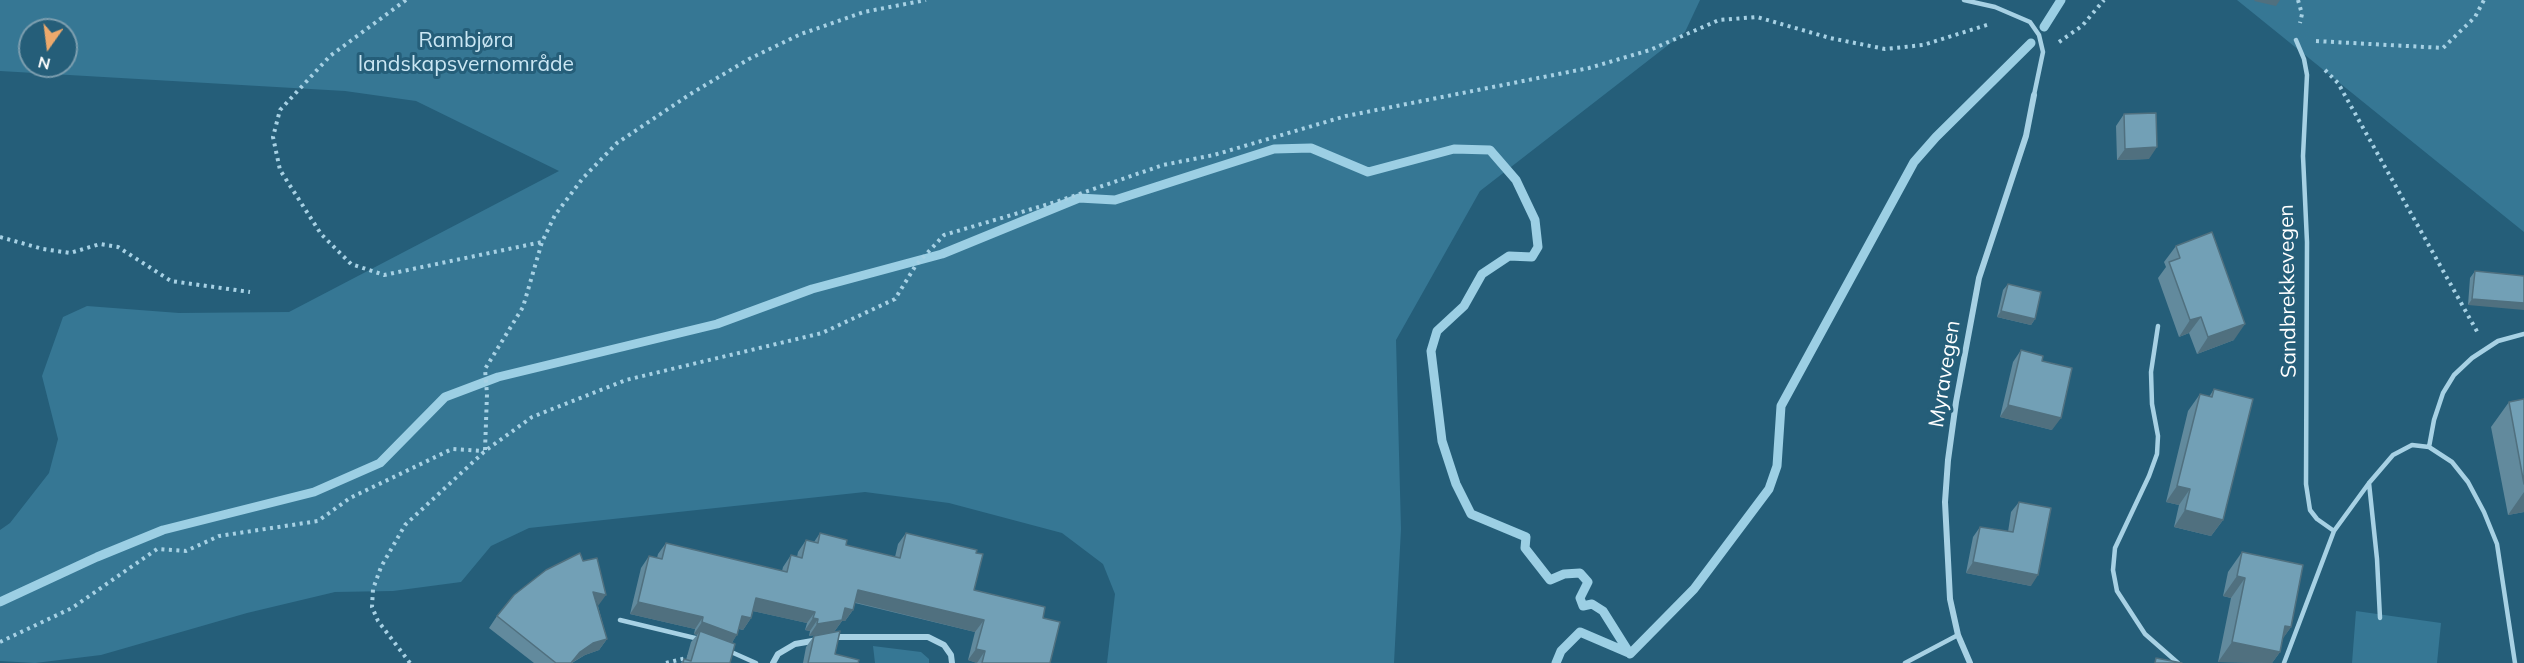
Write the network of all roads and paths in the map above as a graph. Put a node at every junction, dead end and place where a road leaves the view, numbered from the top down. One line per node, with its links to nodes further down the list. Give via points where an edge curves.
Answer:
1 (406, 0): 13 (path, via 330,56 280,110 273,137 280,170 321,234 351,264 384,275)
2 (926, 0): 13 (path, via 864,12 801,34 748,59 692,93 616,143 555,214)
3 (1964, 0): 7 (lane)
4 (2104, 0): 9 (path, via 2082,26)
5 (2298, 0): 8 (path, via 2302,14)
6 (2484, 0): 8 (path, via 2475,17 2444,48)
7 (2016, 14): 9 (lane, via 2030,22 2039,35); 19 (path, via 1968,33 1923,45 1885,49 1757,17 1719,20 1650,50 1589,68 1346,116 1214,155 1163,165 944,235 916,265 895,299 822,333 626,380 532,417)
8 (2296, 40): 21 (lane, Sandbrekkevegen, via 2307,75 2303,156 2307,242 2306,484 2310,510)
9 (2043, 52): 11 (lane)
10 (2322, 66): 17 (path, via 2338,83)
11 (2034, 95): 24 (street, Myravegen, via 2026,136 1979,278 1956,402 1945,502 1950,599)
12 (0, 237): 14 (path, via 70,254 100,244 118,247 171,280)
13 (542, 242): 19 (path, via 523,307 485,369)
14 (250, 292)
15 (2158, 326): 34 (lane, via 2151,372 2157,454 2115,548 2113,570 2117,591 2138,625)
16 (2524, 334): 17 (lane, via 2498,341)
17 (2486, 349): 18 (lane, via 2454,375 2443,393)
18 (2429, 447): 20 (lane, via 2412,445 2393,455); 36 (lane, via 2451,462 2468,482 2497,544)
19 (485, 451): 26 (path, via 452,449 351,498 318,521 219,536 186,551 157,549 72,608); 28 (path, via 405,525 373,589 372,607 378,621)
20 (2369, 483): 21 (lane); 22 (lane)
21 (2334, 531): 35 (lane)
22 (2380, 618)
23 (620, 620): 25 (lane)
24 (1958, 635): 32 (lane); 33 (street, Myravegen)
25 (701, 640)
26 (0, 642)
27 (720, 647): 29 (lane)
28 (410, 663)
29 (756, 663)
30 (773, 663): 31 (street, via 778,654 795,644 833,637 928,637 944,645)
31 (952, 663)
32 (1905, 663)
33 (1970, 663)
34 (2178, 663)
35 (2284, 663)
36 (2515, 663)

